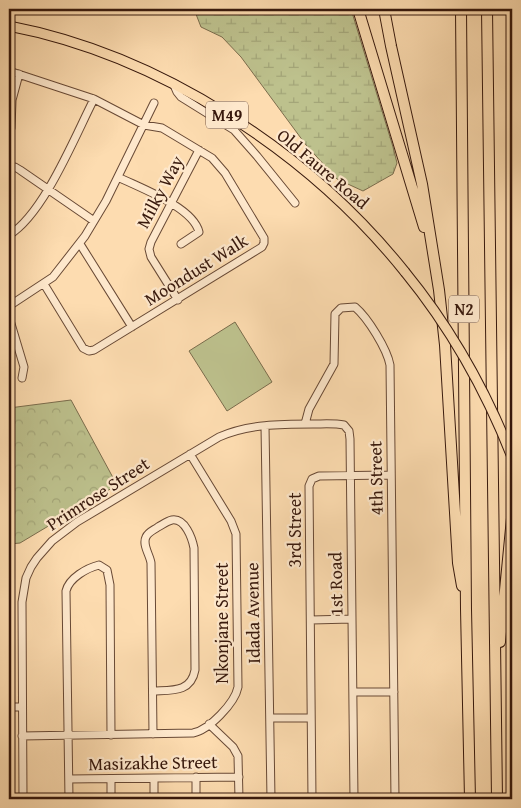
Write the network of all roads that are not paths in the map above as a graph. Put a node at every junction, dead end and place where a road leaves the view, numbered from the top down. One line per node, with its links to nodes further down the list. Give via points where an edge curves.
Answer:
1 (358, 9): 23 (highway)
2 (384, 9): 23 (highway, via 422,184)
3 (460, 9): 37 (highway, N2)
4 (487, 9): 40 (highway, N2)
5 (9, 26): 8 (main road, Old Faure Road / M49, via 103,54)
6 (9, 71): 7 (street, Moondust Walk)
7 (19, 74): 9 (street, Moondust Walk); 12 (street, via 12,100)
8 (174, 85): 17 (street, via 181,97 234,130); 33 (main road, Old Faure Road / M49, bridge, via 232,118 277,149 358,218 436,314 497,420)
9 (94, 99): 11 (street, Moondust Walk); 16 (street)
10 (154, 103): 11 (street)
11 (144, 125): 13 (street, Moondust Walk, via 162,128); 15 (street)
12 (11, 128)
13 (199, 150): 18 (street, Milky Way); 25 (street, Moondust Walk, via 212,158 225,173 262,232 264,243 255,252)
14 (9, 167): 16 (street, via 15,167)
15 (118, 177): 18 (street); 19 (street)
16 (48, 190): 19 (street); 20 (street, via 22,225)
17 (295, 203)
18 (171, 204): 22 (street, via 190,217 199,229 197,234); 25 (street, Milky Way, via 149,249)
19 (94, 221): 21 (street)
20 (9, 235)
21 (80, 244): 24 (street); 28 (street)
22 (181, 244)
23 (434, 256): 37 (highway, via 445,345 459,575)
24 (44, 284): 26 (street); 28 (street, Moondust Walk, via 78,341 89,351)
25 (178, 300): 28 (street, Moondust Walk)
26 (9, 306)
27 (9, 317): 29 (street, via 24,367)
28 (132, 328)
29 (22, 378)
30 (305, 424): 31 (street, 1st Road); 34 (street, 1st Road, via 342,424 347,427); 35 (street, 4th Street, via 309,409 334,364 335,314 341,308 355,308 368,322 389,360)
31 (265, 426): 32 (street, Primrose Street, via 228,433); 46 (street, Idada Avenue)
32 (190, 454): 45 (street, Primrose Street, via 62,532 37,558 23,590); 48 (street, Nkonjane Street, via 234,527 237,540 238,687 234,698)
33 (512, 457)
34 (350, 475): 35 (street); 38 (street, 1st Road); 39 (street, 3rd Street, via 319,476 310,481)
35 (390, 475): 43 (street, 4th Street)
36 (512, 518): 40 (highway)
37 (466, 609): 68 (highway, N2)
38 (352, 619): 39 (street); 42 (street, 1st Road)
39 (311, 620): 47 (street, 3rd Street)
40 (496, 678): 69 (highway, N2)
41 (153, 691): 41 (street, via 184,688 195,670 194,548 185,527 174,520 151,531 145,538 151,563); 49 (street)
42 (353, 692): 43 (street); 66 (street, 1st Road)
43 (394, 692): 67 (street, 4th Street)
44 (9, 707): 45 (street)
45 (22, 707): 52 (street, Primrose Street)
46 (270, 718): 47 (street); 64 (street, Idada Avenue)
47 (312, 718): 65 (street, 3rd Street)
48 (209, 724): 49 (street, Nkonjane Street, via 193,733); 54 (street, via 236,751)
49 (153, 734): 51 (street, Nkonjane Street)
50 (68, 735): 51 (street, Nkonjane Street); 51 (street, via 66,591 74,579 99,565 107,570 110,585); 52 (street, Nkonjane Street); 56 (street)
51 (111, 735)
52 (22, 736): 58 (street, Primrose Street)
53 (196, 777): 54 (street, Masizakhe Street); 55 (street, Masizakhe Street); 62 (street)
54 (239, 777): 63 (street)
55 (154, 778): 57 (street, Masizakhe Street); 61 (street)
56 (69, 779): 57 (street, Masizakhe Street); 59 (street)
57 (111, 779): 60 (street)
58 (23, 799)
59 (69, 799)
60 (111, 799)
61 (154, 799)
62 (196, 799)
63 (239, 799)
64 (270, 799)
65 (312, 799)
66 (354, 799)
67 (395, 799)
68 (470, 799)
69 (497, 799)

